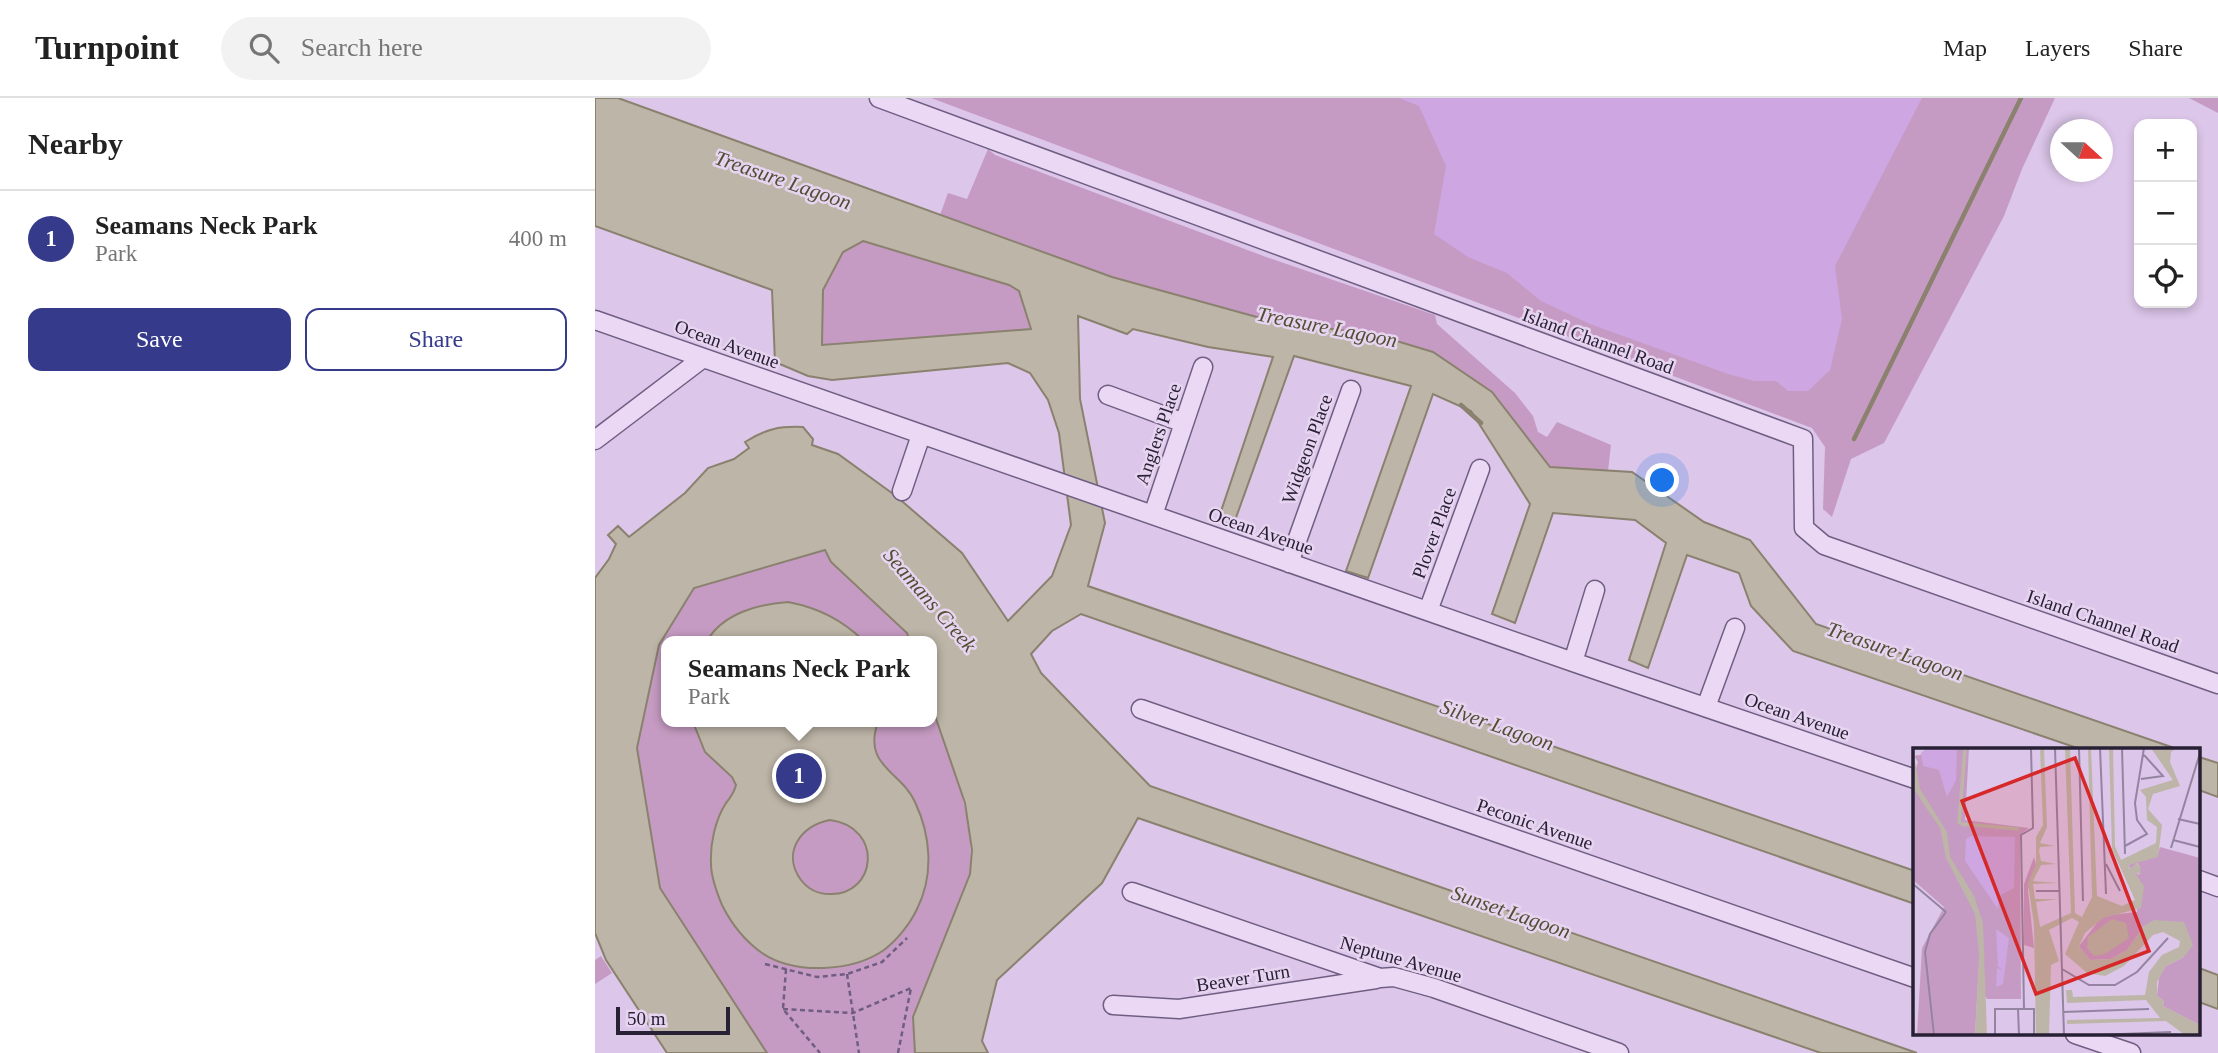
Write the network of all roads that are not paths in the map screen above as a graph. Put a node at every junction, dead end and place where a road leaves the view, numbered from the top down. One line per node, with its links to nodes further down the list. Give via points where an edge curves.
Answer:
1 (879, 98): 18 (street, Island Channel Road, via 1803,439 1804,528 1824,545)
2 (595, 320): 3 (street, Ocean Avenue)
3 (703, 358): 8 (street, Ocean Avenue); 9 (street)
4 (1203, 367): 7 (street, Anglers Place)
5 (1351, 390): 13 (street, Widgeon Place)
6 (1108, 395): 7 (street)
7 (1184, 423): 12 (street, Anglers Place)
8 (921, 435): 11 (street); 12 (street, Ocean Avenue)
9 (595, 440)
10 (1479, 469): 15 (street, Plover Place)
11 (902, 491)
12 (1153, 515): 13 (street, Ocean Avenue)
13 (1289, 563): 15 (street, Ocean Avenue)
14 (1595, 590): 17 (street)
15 (1428, 611): 17 (street, Ocean Avenue)
16 (1735, 628): 19 (street)
17 (1573, 662): 19 (street, Ocean Avenue)
18 (2218, 684)
19 (1706, 706): 21 (street, Ocean Avenue)
20 (1141, 709): 25 (street, Peconic Avenue)
21 (1913, 778)
22 (2200, 880): 23 (street)
23 (2218, 887)
24 (1132, 892): 26 (street, Neptune Avenue)
25 (1913, 977)
26 (1380, 978): 27 (street, Beaver Turn, via 1179,1009); 29 (street, Neptune Avenue, via 1394,977 1434,988)
27 (1113, 1004)
28 (2078, 1035): 30 (street)
29 (1619, 1053)
30 (2131, 1053)

